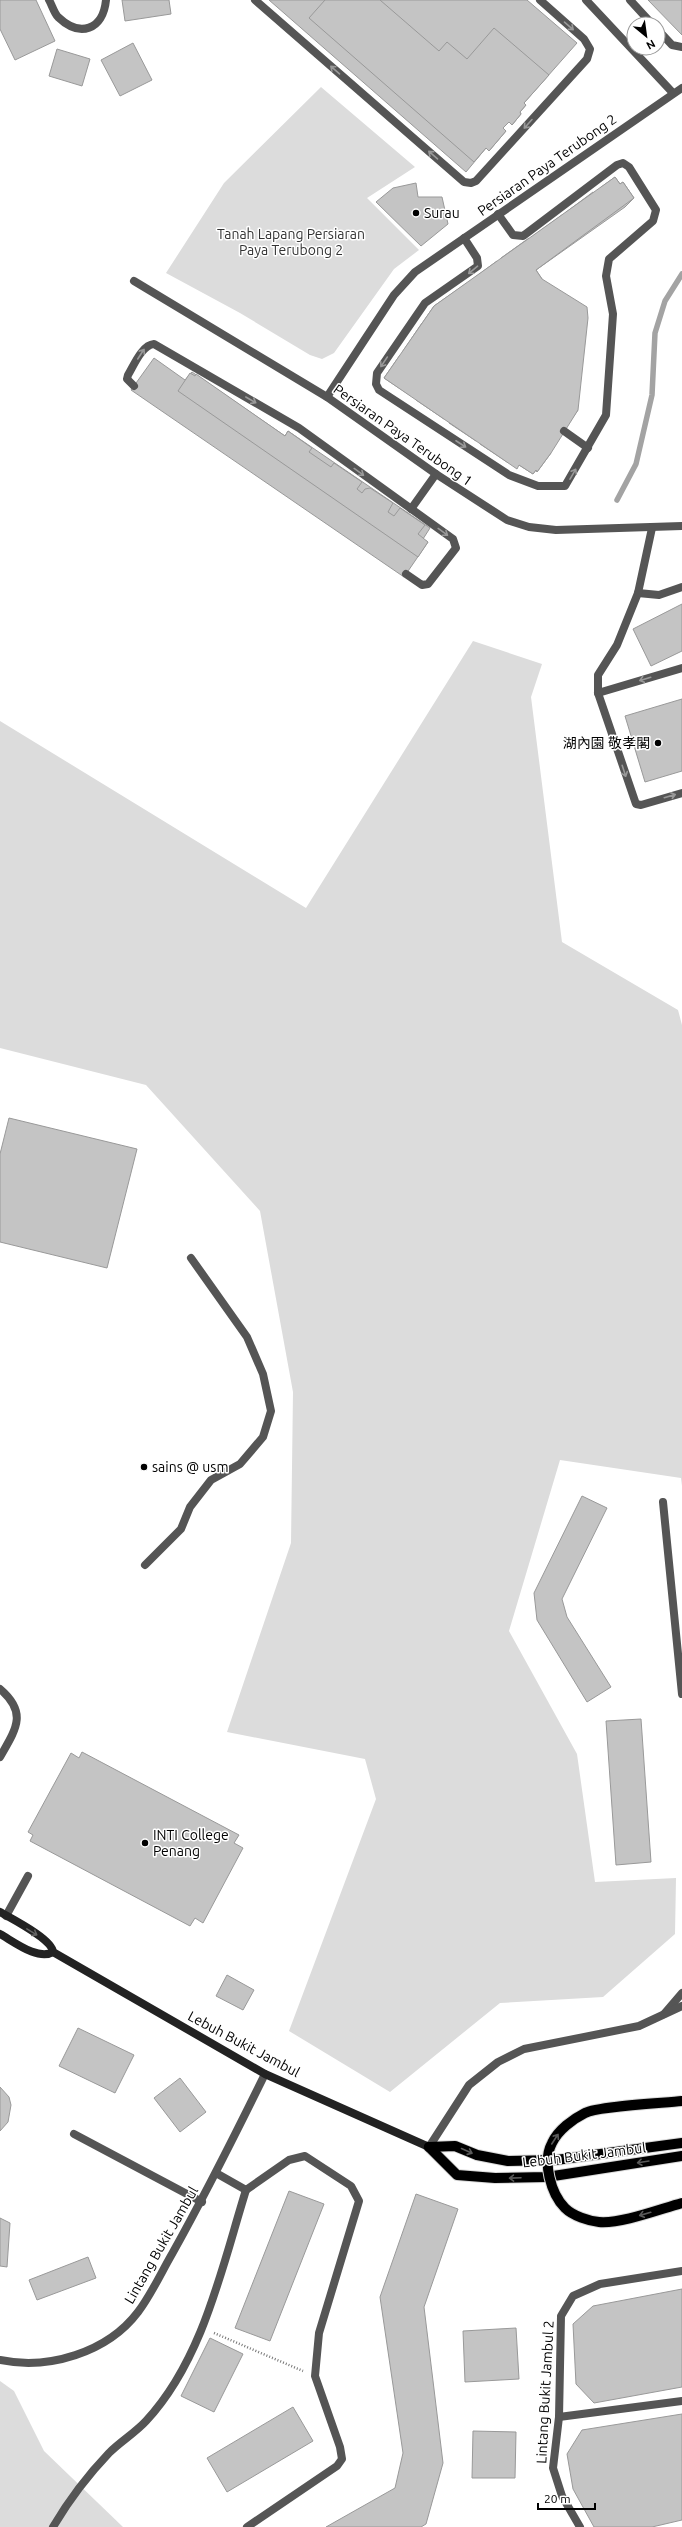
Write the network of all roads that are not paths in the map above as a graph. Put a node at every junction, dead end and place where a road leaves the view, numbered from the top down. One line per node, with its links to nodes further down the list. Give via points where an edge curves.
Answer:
1 (49, 0): 2 (street, via 57,16 73,28 89,29 105,14)
2 (106, 0)
3 (254, 0): 4 (street, one-way to 3, via 584,39 590,50 587,59 476,181 471,183 464,182)
4 (540, 0)
5 (586, 0): 11 (street)
6 (630, 0): 7 (street)
7 (645, 16)
8 (666, 39): 9 (street, via 672,45)
9 (682, 47)
10 (682, 88): 11 (street, Persiaran Paya Terubong 2)
11 (674, 93): 12 (street, Persiaran Paya Terubong 2)
12 (498, 214): 13 (street, Persiaran Paya Terubong 2); 18 (street, via 513,235 522,236 623,163 629,167 656,210 653,221 609,259 606,276 613,314 606,415)
13 (464, 238): 16 (street, Persiaran Paya Terubong 2, via 415,272 394,295); 18 (street, one-way to 18, via 477,258 478,266 425,303 377,373 376,384 379,390 509,475 538,486 565,486)
14 (134, 281): 16 (street, Persiaran Paya Terubong 1)
15 (134, 386): 20 (street, one-way to 20, via 127,379 128,375 145,349 154,344 299,428)
16 (327, 397): 19 (street, Persiaran Paya Terubong 1)
17 (564, 431): 18 (street)
18 (588, 448)
19 (436, 474): 20 (street); 22 (street, Persiaran Paya Terubong 1, via 507,520 529,526 556,530)
20 (411, 509): 23 (street, one-way to 23, via 454,539 456,548 428,584 422,585)
21 (682, 526): 22 (street, Persiaran Paya Terubong 1)
22 (652, 528): 25 (street)
23 (406, 574)
24 (682, 587): 25 (street, via 659,595)
25 (638, 594): 27 (street, via 617,645 598,675)
26 (682, 668): 27 (street, one-way to 27)
27 (598, 693): 28 (street, one-way to 28, via 636,804 641,805)
28 (682, 793)
29 (191, 1258): 31 (street, via 247,1337 263,1374 271,1411 263,1437 240,1464 211,1480 190,1507 181,1528)
30 (663, 1502): 33 (street)
31 (145, 1565)
32 (0, 1689): 34 (street, via 12,1699 18,1713 16,1730)
33 (682, 1694)
34 (0, 1757)
35 (28, 1876): 36 (street)
36 (3, 1914): 38 (main road, Lebuh Bukit Jambul, one-way to 38, via 39,1935 50,1945)
37 (0, 1934): 38 (main road, via 29,1951 44,1955)
38 (53, 1952): 42 (main road, Lebuh Bukit Jambul)
39 (682, 1994): 41 (street)
40 (682, 2006): 41 (street)
41 (663, 2015): 46 (street, via 639,2026 524,2050 498,2062 469,2085)
42 (265, 2074): 46 (main road, Lebuh Bukit Jambul); 48 (street, Lintang Bukit Jambul)
43 (682, 2101): 51 (main road, one-way to 43, bridge, via 627,2218 600,2222 584,2218 566,2208 558,2196 548,2171 547,2156 560,2131 587,2112)
44 (74, 2134): 50 (street)
45 (682, 2144): 46 (main road, Lebuh Bukit Jambul, one-way to 45, via 455,2146 477,2155 508,2161 556,2160)
46 (429, 2147): 47 (main road, Lebuh Bukit Jambul, one-way to 46, via 547,2177 495,2178 457,2175)
47 (682, 2156)
48 (216, 2173): 49 (street); 50 (street, Lintang Bukit Jambul)
49 (246, 2190): 56 (street, via 203,2329 168,2391 146,2422 110,2452 83,2482); 57 (street, via 288,2160 305,2156 351,2186 360,2201 319,2333 315,2376 342,2459 337,2466)
50 (202, 2202): 53 (street, Lintang Bukit Jambul, via 138,2312 105,2341 51,2363 22,2364)
51 (682, 2203)
52 (682, 2271): 55 (street, Lintang Bukit Jambul 2, via 600,2284 573,2296 561,2316)
53 (0, 2360)
54 (682, 2401): 55 (street)
55 (559, 2417): 58 (street, Lintang Bukit Jambul 2, via 553,2468 562,2496)
56 (53, 2527)
57 (247, 2527)
58 (580, 2527)

